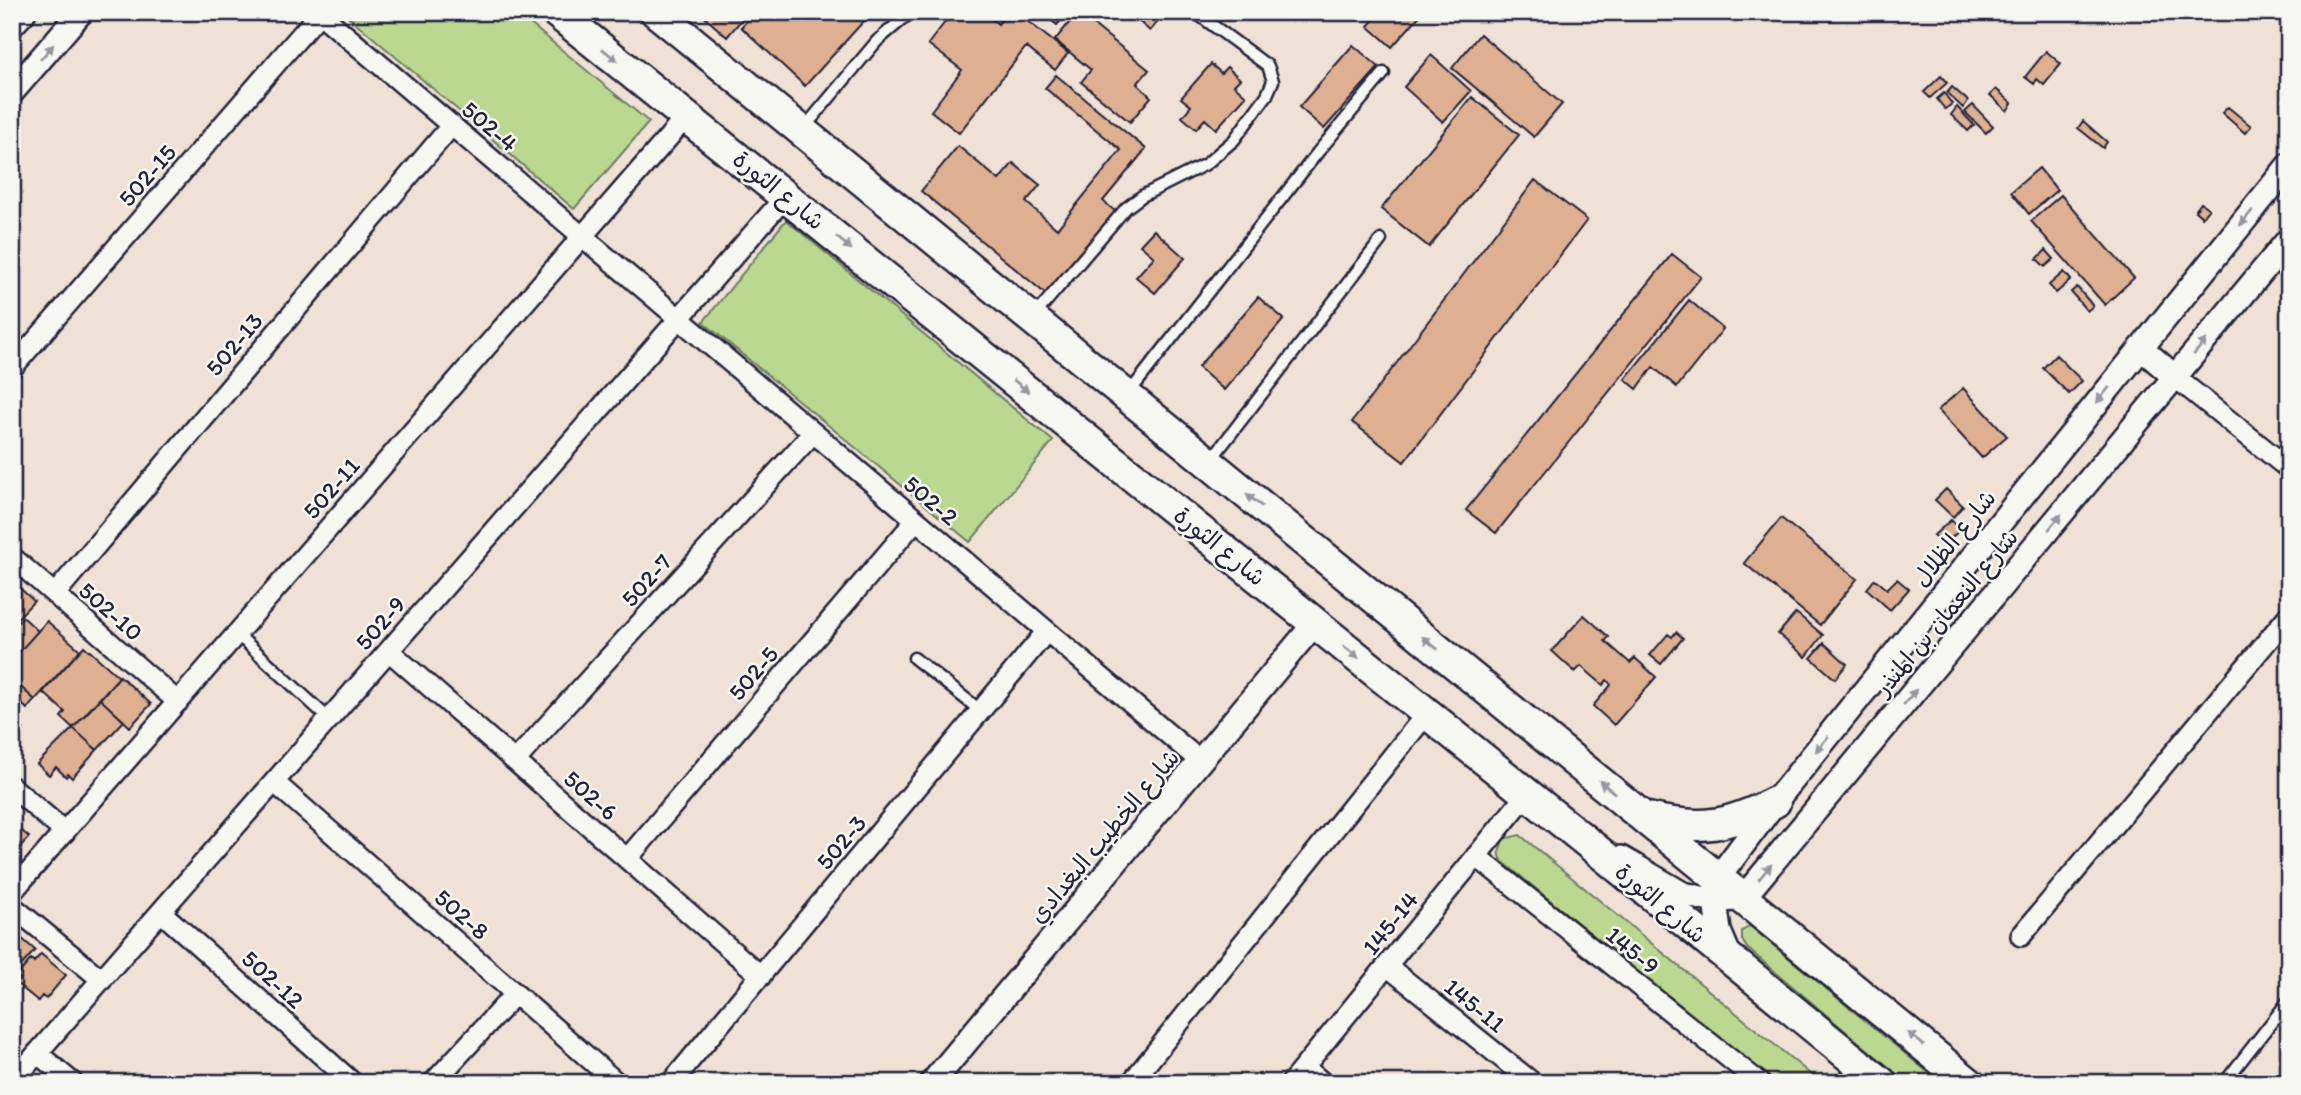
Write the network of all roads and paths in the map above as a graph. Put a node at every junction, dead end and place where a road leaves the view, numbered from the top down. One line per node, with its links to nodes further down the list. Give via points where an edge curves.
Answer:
1 (24, 12): 8 (street)
2 (81, 12): 10 (street, one-way to 2)
3 (556, 12): 11 (main road, شارع الثورة, one-way to 11)
4 (656, 12): 13 (main road)
5 (911, 12): 13 (lane, via 877,41)
6 (319, 13): 12 (street, 502-4); 23 (street, 502-15)
7 (1196, 13): 21 (lane, via 1268,66 1273,81 1267,95 1234,140 1206,163 1126,208)
8 (12, 25)
9 (1384, 72): 25 (lane)
10 (12, 92)
11 (687, 116): 15 (main road, شارع الثورة); 16 (street, 502-11)
12 (452, 125): 16 (street, 502-4); 31 (street, 502-13)
13 (803, 130): 21 (main road)
14 (2289, 165): 22 (street, شارع الظلال, one-way to 22)
15 (786, 196): 20 (street, 502-9); 33 (main road, شارع الثورة, one-way to 33)
16 (582, 236): 19 (street, 502-4); 35 (street, 502-11)
17 (2289, 239): 24 (street, شارع النعمان بن المنذر, one-way to 17)
18 (1381, 240): 27 (lane)
19 (630, 277): 20 (street, 502-2)
20 (679, 318): 26 (street, 502-2); 36 (street, 502-9)
21 (1031, 319): 25 (main road)
22 (2141, 348): 24 (street); 47 (street, شارع الظلال, one-way to 47)
23 (12, 368)
24 (2175, 377): 28 (street); 54 (street, شارع النعمان بن المنذر, one-way to 24)
25 (1126, 396): 27 (main road)
26 (813, 433): 29 (street, 502-2); 42 (street, 502-7)
27 (1208, 463): 48 (main road, one-way to 27)
28 (2289, 469)
29 (916, 520): 34 (street, 502-2); 52 (street, 502-5)
30 (12, 557): 31 (street, 502-10)
31 (55, 594): 38 (street, 502-10)
32 (2289, 615): 57 (street)
33 (1315, 623): 40 (main road, شارع الثورة, one-way to 40); 43 (street, شارع الخطيب البغدادي)
34 (1047, 631): 39 (street, 502-3); 43 (street, 502-2)
35 (237, 634): 38 (street, 502-11); 41 (lane)
36 (389, 651): 41 (street, 502-9); 42 (street, 502-6)
37 (914, 658): 39 (lane)
38 (178, 702): 49 (street, 502-11)
39 (981, 711): 60 (street, 502-3)
40 (1427, 713): 46 (main road, شارع الثورة); 73 (street)
41 (329, 719): 44 (street, 502-9)
42 (515, 761): 52 (street, 502-6)
43 (1200, 761): 72 (street, شارع الخطيب البغدادي)
44 (274, 782): 56 (street, 502-9); 62 (street, 502-8)
45 (12, 787): 49 (street)
46 (1527, 794): 50 (main road, شارع الثورة); 51 (street, 145-14)
47 (1775, 802): 48 (main road, via 1745,818 1711,826 1677,825); 54 (street, شارع الظلال)
48 (1644, 816): 54 (main road)
49 (65, 832): 53 (street, 502-11)
50 (1598, 851): 54 (street, via 1626,860 1684,894); 58 (main road, شارع الثورة)
51 (1476, 856): 59 (street, 145-14); 77 (street, 145-9)
52 (627, 859): 60 (street, 502-6)
53 (12, 892)
54 (1726, 892): 58 (street, via 1718,931); 79 (main road, one-way to 54)
55 (12, 906): 61 (street)
56 (161, 912): 61 (street, 502-9); 68 (street, 502-12)
57 (2021, 936)
58 (1733, 963): 78 (main road, شارع الثورة)
59 (1387, 966): 65 (street, 145-14); 76 (street, 145-11)
60 (761, 976): 71 (street, 502-3)
61 (102, 980): 64 (street, 502-9)
62 (515, 993): 69 (street); 70 (street, 502-8)
63 (2289, 1000): 80 (lane)
64 (37, 1054): 66 (street, 502-9); 67 (street)
65 (1304, 1067): 74 (street, 145-14); 75 (street)
66 (12, 1082)
67 (73, 1083)
68 (353, 1083)
69 (433, 1083)
70 (617, 1083)
71 (671, 1083)
72 (932, 1083)
73 (1131, 1083)
74 (1291, 1083)
75 (1323, 1083)
76 (1533, 1083)
77 (1760, 1083)
78 (1882, 1083)
79 (1969, 1083)
80 (2224, 1083)

